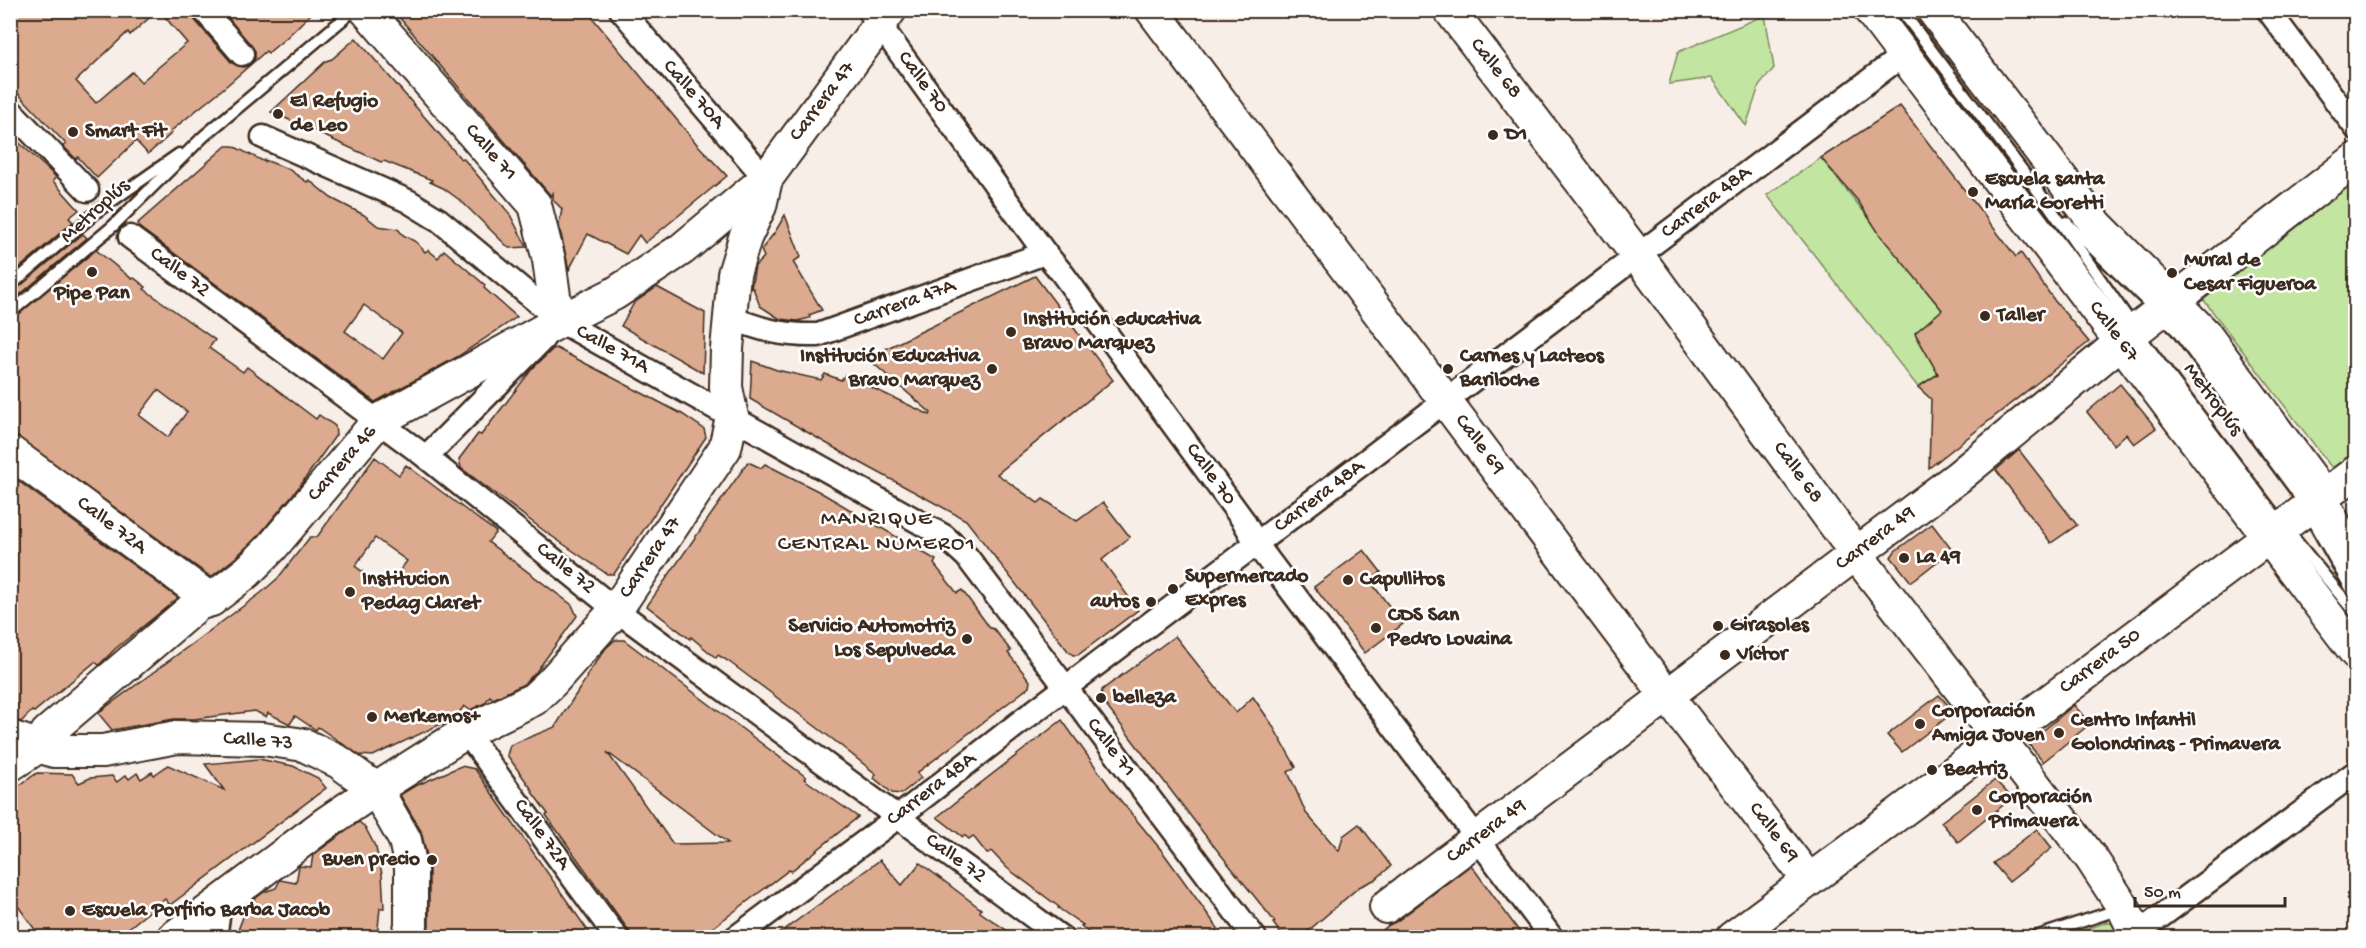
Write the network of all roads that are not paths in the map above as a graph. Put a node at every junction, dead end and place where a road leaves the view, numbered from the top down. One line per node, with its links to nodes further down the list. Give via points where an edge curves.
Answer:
1 (204, 10): 12 (street)
2 (354, 10): 16 (lane, Metroplús)
3 (366, 10): 28 (street, Calle 71, via 535,205)
4 (621, 10): 19 (street, Calle 70A)
5 (1152, 10): 30 (street, Calle 69)
6 (1450, 10): 24 (street, Calle 68)
7 (1870, 10): 13 (street, Calle 67)
8 (1901, 10): 21 (lane)
9 (1933, 10): 29 (street, Calle 67, via 2097,225)
10 (2268, 10): 15 (street)
11 (880, 15): 19 (street, Carrera 47); 23 (street, Calle 70)
12 (242, 54)
13 (1903, 55): 24 (street, Carrera 48A); 29 (street, Calle 67)
14 (10, 110): 20 (street)
15 (2355, 128)
16 (204, 136): 25 (lane, Metroplús, via 99,210); 26 (lane, Metroplús, via 113,226)
17 (263, 137): 28 (street, Calle 71A, via 408,201 438,220)
18 (2355, 159): 29 (street, Carrera 49)
19 (766, 179): 27 (street, Carrera 47, via 734,274); 28 (street, Carrera 46, via 682,249 614,294)
20 (87, 190)
21 (2047, 203): 29 (lane); 29 (lane)
22 (130, 237): 32 (street, Calle 72)
23 (1045, 253): 27 (street, Carrera 47A, via 818,335 770,332); 37 (street, Calle 70, via 1243,520)
24 (1638, 256): 30 (street, Carrera 48A); 38 (street, Calle 68)
25 (10, 286)
26 (10, 313)
27 (729, 317): 31 (street, Carrera 47, via 726,387)
28 (560, 321): 31 (street, Calle 71A); 32 (street, Carrera 46); 34 (street, Carrera 46)
29 (2148, 322): 36 (street, Calle 67); 36 (street, Calle 67, via 2211,342 2293,452); 38 (street, Carrera 49, via 1958,477)
30 (1446, 402): 37 (street, Carrera 48A); 47 (street, Calle 69)
31 (732, 417): 39 (street, Calle 71A, via 944,536); 43 (street, Carrera 47, via 725,448)
32 (378, 421): 34 (street, Calle 72); 42 (street, Carrera 46, via 272,547)
33 (10, 452): 42 (street, Calle 72A)
34 (426, 457): 43 (street, Calle 72)
35 (2355, 472): 36 (street, Carrera 50)
36 (2295, 518): 40 (street, Calle 67); 41 (lane); 44 (lane); 45 (street, Calle 67); 49 (street, Carrera 50)
37 (1257, 545): 46 (street, Carrera 48A); 54 (street, Calle 70)
38 (1858, 552): 47 (street, Carrera 49); 49 (street, Calle 68)
39 (967, 557): 46 (street, Calle 71)
40 (2355, 567)
41 (2355, 597)
42 (211, 600): 50 (street, Carrera 46, via 198,604 47,733)
43 (616, 610): 48 (street, Carrera 47, via 534,699); 53 (street, Calle 72)
44 (2355, 614)
45 (2355, 653)
46 (1065, 688): 53 (street, Carrera 48A); 66 (street, Calle 71)
47 (1668, 696): 54 (street, Carrera 49); 55 (street, Calle 69)
48 (466, 732): 52 (street, Carrera 47); 63 (street, Calle 72A)
49 (1999, 738): 55 (street, Carrera 50); 58 (street, Calle 68, via 2091,858)
50 (18, 751): 52 (street, Calle 73, via 103,751 177,737 263,739 304,745 339,762)
51 (2355, 772): 58 (street)
52 (370, 793): 56 (street, Carrera 47); 61 (street, Calle 73, via 392,860); 62 (street, Calle 73, via 405,840 411,868)
53 (898, 817): 64 (street, Carrera 48A); 65 (street, Calle 72)
54 (1478, 839): 57 (street, Carrera 49); 67 (street, Calle 70)
55 (1808, 879): 68 (street, Carrera 50)
56 (220, 903): 59 (street, Carrera 47); 60 (street)
57 (1386, 906)
58 (2133, 926): 69 (lane)
59 (173, 938)
60 (215, 938)
61 (392, 938)
62 (408, 938)
63 (617, 938)
64 (735, 938)
65 (1062, 938)
66 (1255, 938)
67 (1552, 938)
68 (1731, 938)
69 (2032, 938)

